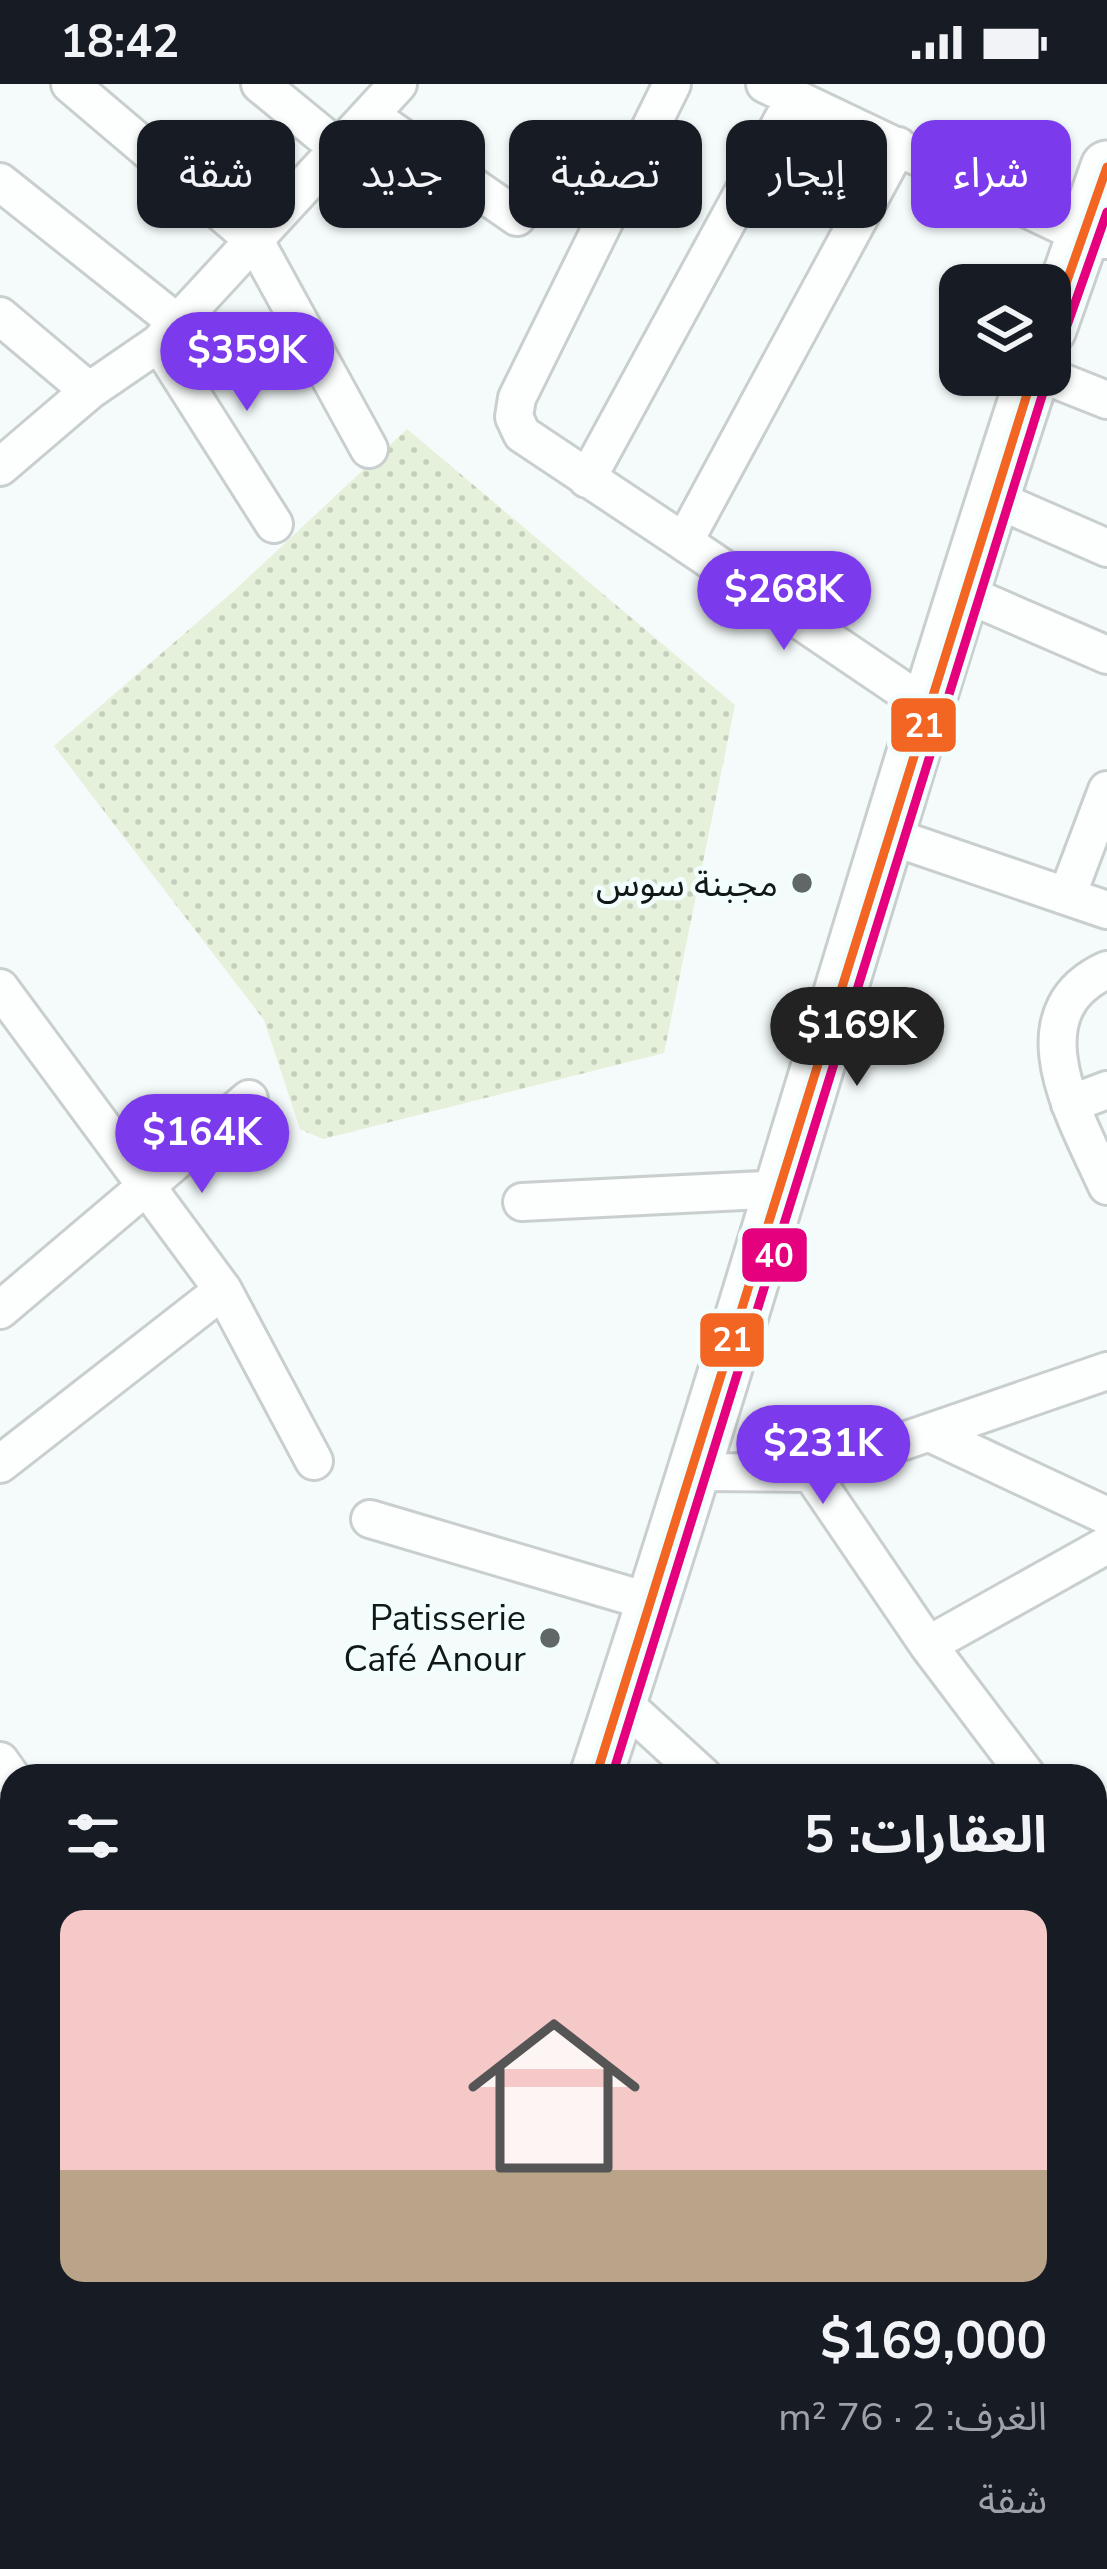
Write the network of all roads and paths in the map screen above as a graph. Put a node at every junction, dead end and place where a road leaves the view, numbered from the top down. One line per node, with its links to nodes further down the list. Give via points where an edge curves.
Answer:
1 (70, 84): 15 (street)
2 (260, 84): 8 (street)
3 (398, 84): 6 (street)
4 (672, 84): 25 (street, via 518,398 514,417 522,434)
5 (779, 92): 9 (street); 25 (street)
6 (370, 116): 7 (street); 13 (street)
7 (366, 120)
8 (319, 132)
9 (898, 146): 14 (street); 28 (street)
10 (1107, 167): 14 (main road)
11 (319, 169): 15 (street)
12 (0, 182): 18 (street)
13 (509, 212)
14 (1096, 238): 16 (main road)
15 (255, 241): 18 (street); 23 (street)
16 (1071, 287)
17 (0, 316): 20 (street)
18 (167, 332): 20 (street); 27 (street)
19 (1071, 386): 22 (street)
20 (89, 391): 24 (street)
21 (1026, 396): 26 (main road)
22 (1107, 400)
23 (369, 449)
24 (0, 467)
25 (587, 479): 28 (street)
26 (993, 498): 29 (street); 30 (main road)
27 (274, 524)
28 (685, 542): 32 (street)
29 (1107, 548)
30 (964, 593): 31 (street); 32 (main road)
31 (1107, 655)
32 (925, 705): 34 (main road)
33 (1107, 790): 35 (street)
34 (884, 834): 35 (street); 44 (main road)
35 (1067, 896): 36 (street)
36 (1107, 910)
37 (1107, 970): 41 (street, via 1071,997 1054,1039)
38 (0, 988): 42 (street)
39 (1107, 1090): 41 (street)
40 (249, 1099): 42 (street)
41 (1070, 1105): 43 (street)
42 (148, 1182): 46 (street); 47 (street)
43 (1107, 1186)
44 (782, 1189): 45 (street); 52 (main road)
45 (522, 1202)
46 (223, 1290): 50 (street); 51 (street)
47 (0, 1310)
48 (1107, 1371): 49 (street)
49 (932, 1434): 53 (street); 54 (street)
50 (314, 1461)
51 (0, 1464)
52 (698, 1472): 53 (street); 57 (main road)
53 (811, 1473): 58 (street)
54 (1107, 1516)
55 (370, 1519): 57 (street)
56 (1107, 1545): 58 (street)
57 (654, 1603): 59 (main road)
58 (928, 1645): 62 (street)
59 (621, 1701): 60 (main road); 61 (street)
60 (600, 1764)
61 (691, 1764)
62 (1019, 1764)

